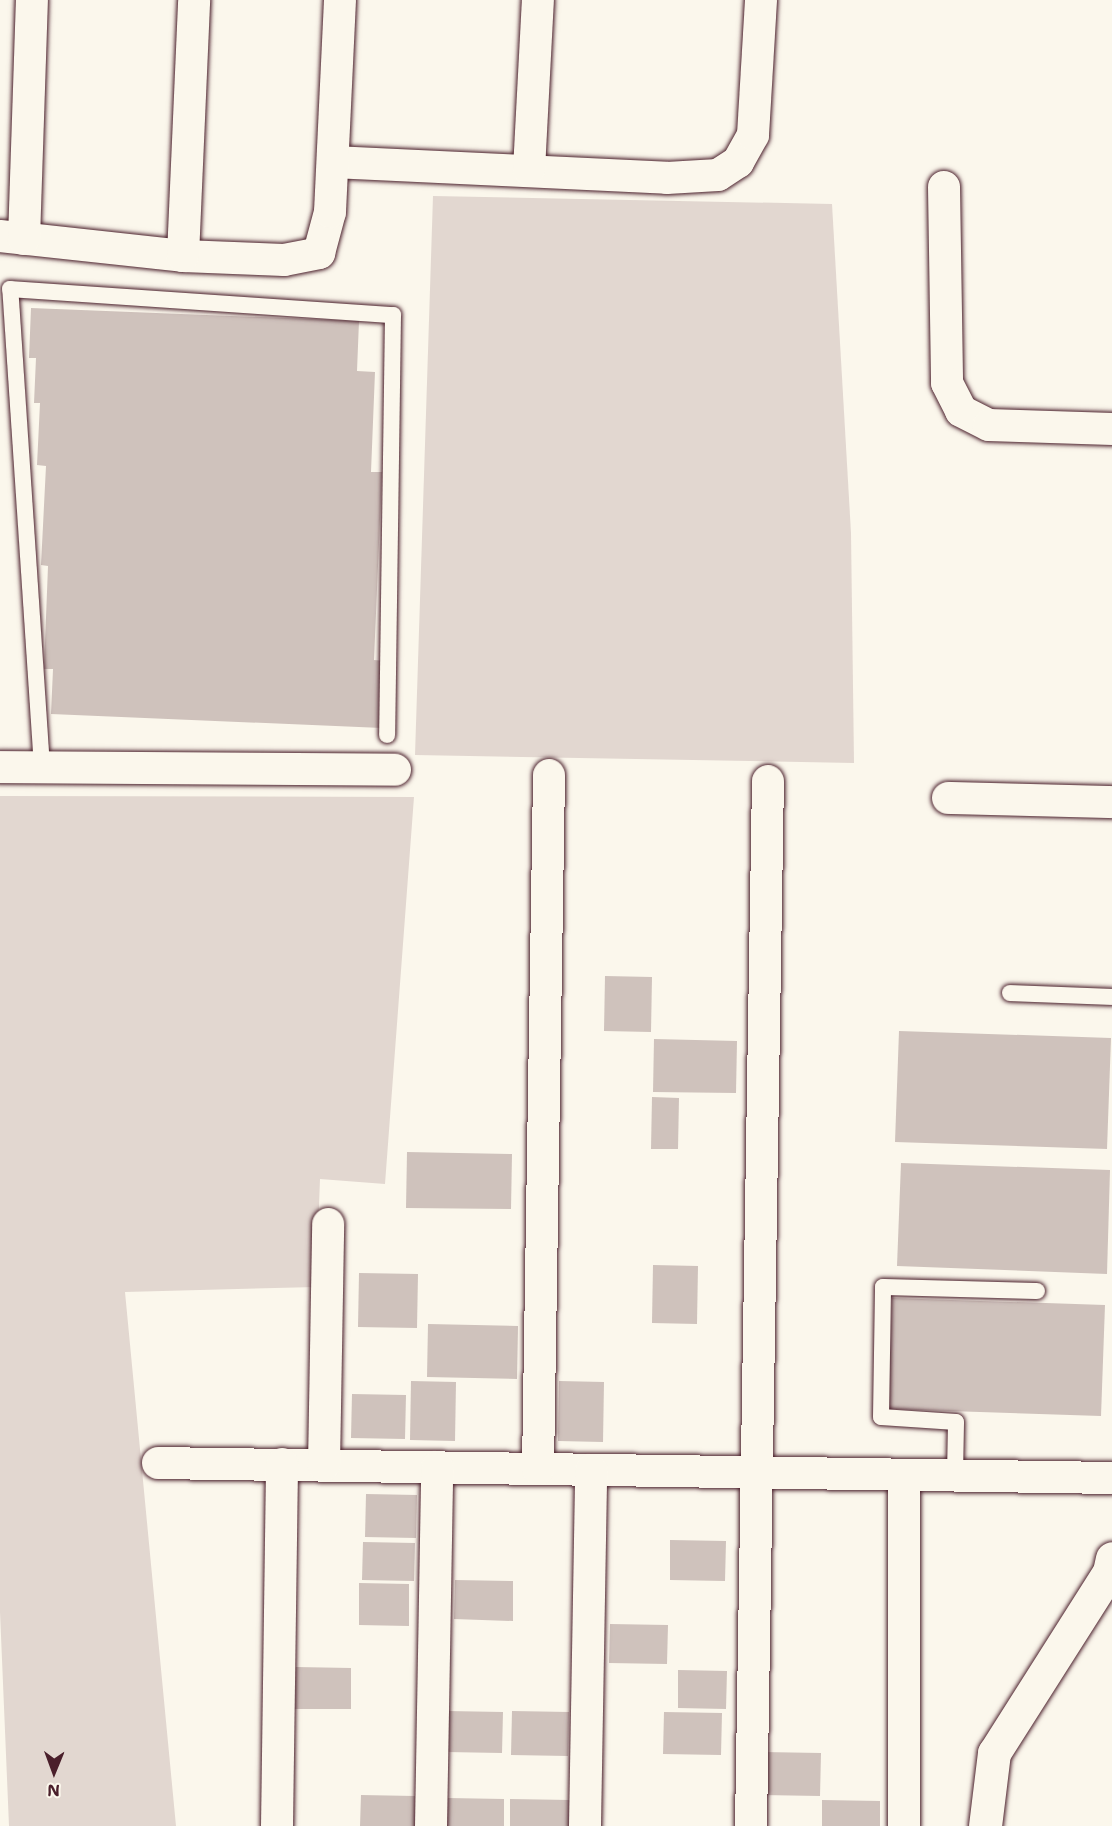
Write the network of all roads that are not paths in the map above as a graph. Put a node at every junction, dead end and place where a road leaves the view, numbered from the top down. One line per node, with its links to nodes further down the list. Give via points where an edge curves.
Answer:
1 (32, 0): 9 (street)
2 (194, 0): 10 (street)
3 (340, 0): 6 (street)
4 (538, 0): 7 (street)
5 (761, 0): 7 (street, via 753,135 738,162 718,175 667,178)
6 (333, 162): 7 (street); 10 (street, via 330,212 319,253 284,260)
7 (529, 170)
8 (944, 188): 11 (street, via 947,383 961,411 989,425)
9 (12, 237): 10 (street)
10 (183, 256)
11 (1112, 429)
12 (387, 735): 14 (lane, via 393,315 10,289)
13 (0, 767): 14 (street)
14 (42, 767): 15 (street)
15 (394, 770)
16 (549, 775): 28 (street)
17 (768, 781): 30 (street)
18 (948, 798): 19 (street)
19 (1112, 802)
20 (1010, 993): 21 (lane)
21 (1112, 997)
22 (328, 1224): 26 (street)
23 (1037, 1291): 32 (lane, via 884,1287 881,1417 956,1422)
24 (159, 1462): 25 (street)
25 (282, 1464): 26 (street); 35 (street)
26 (324, 1465): 27 (street)
27 (436, 1467): 28 (street); 36 (street)
28 (538, 1469): 29 (street)
29 (591, 1470): 30 (street); 37 (street)
30 (757, 1472): 31 (street); 38 (street)
31 (904, 1474): 32 (street); 39 (street)
32 (955, 1475): 33 (street)
33 (1112, 1478)
34 (1112, 1558): 40 (street, via 1109,1572 994,1753)
35 (277, 1826)
36 (431, 1826)
37 (585, 1826)
38 (751, 1826)
39 (904, 1826)
40 (986, 1826)

